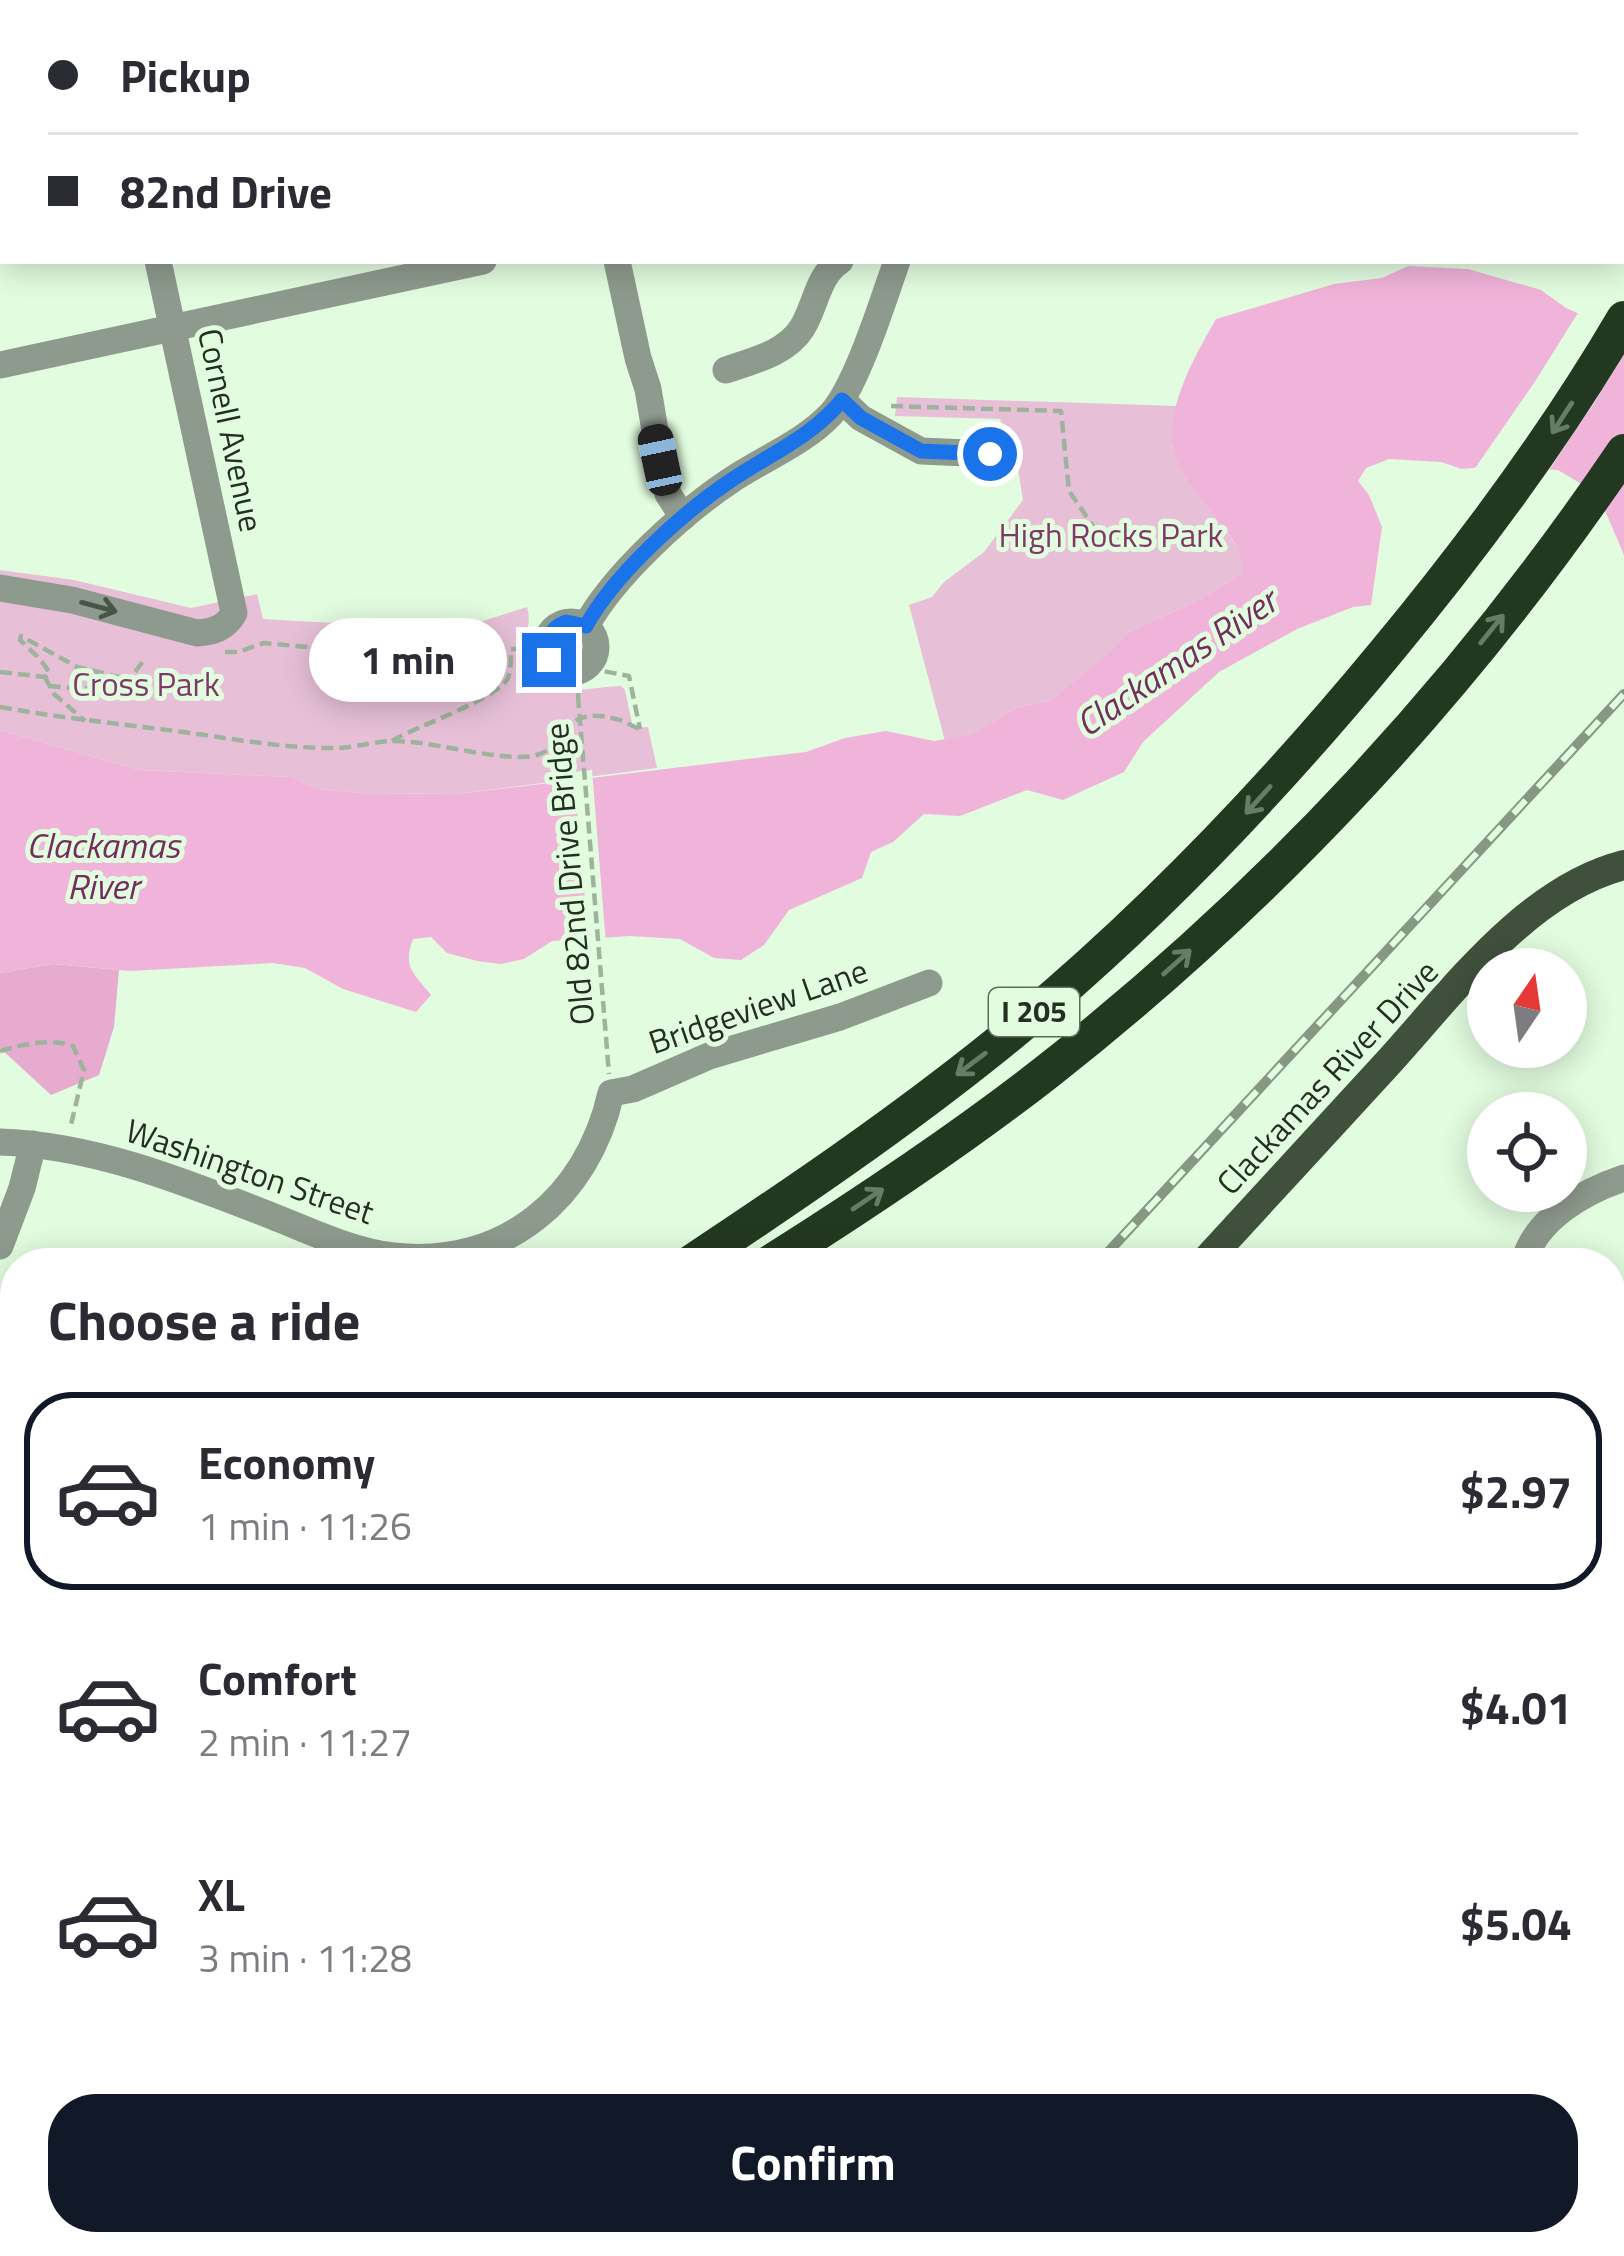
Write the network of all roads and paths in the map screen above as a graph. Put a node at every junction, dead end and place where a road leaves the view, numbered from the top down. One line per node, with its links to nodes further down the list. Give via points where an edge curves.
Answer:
1 (717, 0): 2 (street)
2 (733, 0)
3 (159, 264): 9 (street, Cornell Avenue)
4 (469, 264): 9 (street)
5 (617, 264): 16 (street, via 668,494)
6 (835, 264): 11 (street, via 800,332 770,355)
7 (886, 264): 12 (street)
8 (1624, 319): 43 (highway, I 205, one-way to 43, via 1544,446 1434,594 1230,830 994,1046)
9 (172, 328): 10 (street); 20 (street, Cornell Avenue, via 234,614 217,630)
10 (0, 365)
11 (727, 370)
12 (842, 400): 15 (street, via 921,451); 16 (street, via 816,427)
13 (889, 406): 17 (path, via 1061,411 1069,491)
14 (1624, 452): 44 (highway, I 205, one-way to 14, via 1047,1072 1217,926 1418,720)
15 (990, 454)
16 (683, 517): 19 (street)
17 (1104, 542)
18 (0, 588): 20 (street, one-way to 20)
19 (586, 626): 21 (street, via 557,626); 27 (street, via 597,644)
20 (197, 633): 22 (path, via 209,648 228,653 264,643 382,654)
21 (546, 647): 22 (path); 27 (street, via 549,660)
22 (512, 648): 31 (path, via 509,676 493,694)
23 (144, 659): 26 (path)
24 (0, 672): 25 (path)
25 (45, 677): 26 (path, via 50,669 21,636 77,667); 28 (path)
26 (128, 679): 28 (path)
27 (580, 682): 31 (path, via 629,676 640,729 581,717 536,756); 35 (path, Old 82nd Drive Bridge, bridge)
28 (49, 686): 30 (path)
29 (0, 707): 30 (path)
30 (85, 721): 31 (path, via 304,746)
31 (392, 741)
32 (1624, 865): 45 (main road, Clackamas River Drive, via 1569,886 1527,916)
33 (929, 983): 35 (street, Bridgeview Lane, via 633,1089)
34 (0, 1052): 38 (path, via 32,1043 73,1046 84,1070)
35 (610, 1083): 42 (street, Washington Street, via 594,1147 573,1181 503,1238)
36 (0, 1142): 37 (street, Washington Street)
37 (32, 1144): 38 (street, Washington Street); 40 (street)
38 (65, 1150): 41 (street, Washington Street, via 177,1180)
39 (1624, 1178): 46 (street, via 1560,1212)
40 (0, 1246)
41 (359, 1248)
42 (472, 1248)
43 (714, 1248)
44 (793, 1248)
45 (1218, 1248)
46 (1527, 1248)

